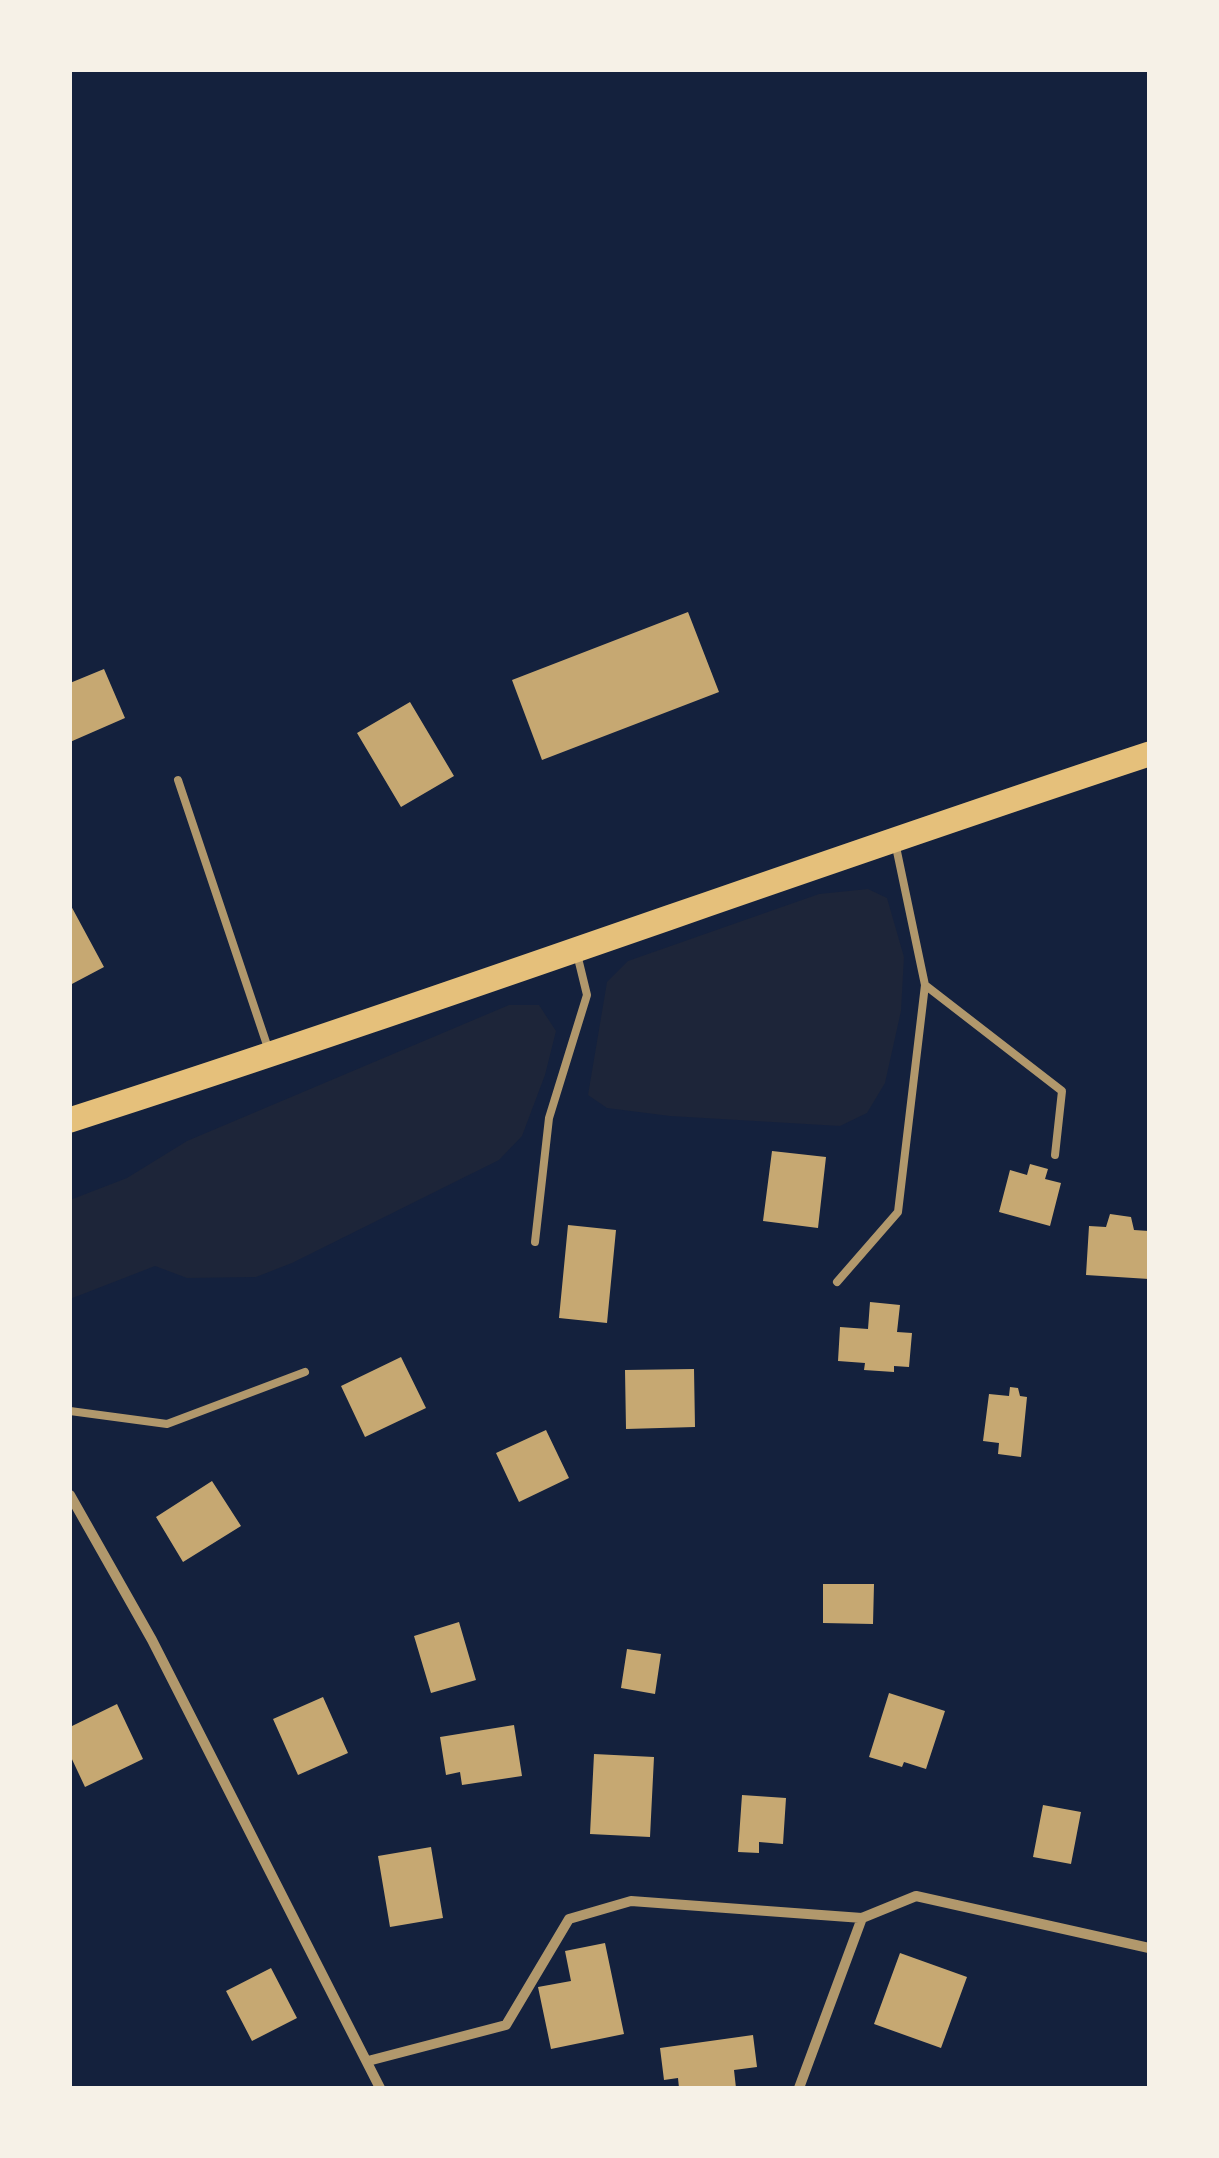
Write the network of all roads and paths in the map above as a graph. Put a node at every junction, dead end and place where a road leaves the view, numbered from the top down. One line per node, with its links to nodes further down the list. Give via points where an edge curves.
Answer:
1 (1149, 754): 3 (main road)
2 (178, 780): 6 (lane)
3 (894, 838): 4 (main road); 5 (lane)
4 (576, 949): 6 (main road); 9 (lane, via 587,995 549,1118)
5 (925, 985): 8 (lane, via 1062,1091); 10 (lane, via 898,1212)
6 (270, 1055): 7 (main road)
7 (70, 1120)
8 (1055, 1155)
9 (535, 1242)
10 (837, 1282)
11 (306, 1372): 12 (lane, via 167,1424)
12 (70, 1412)
13 (70, 1495): 16 (street, via 152,1640)
14 (862, 1918): 15 (street, via 916,1896); 16 (street, via 631,1902 569,1919 506,2025); 18 (street)
15 (1149, 1948)
16 (368, 2062): 17 (street)
17 (380, 2088)
18 (799, 2088)

